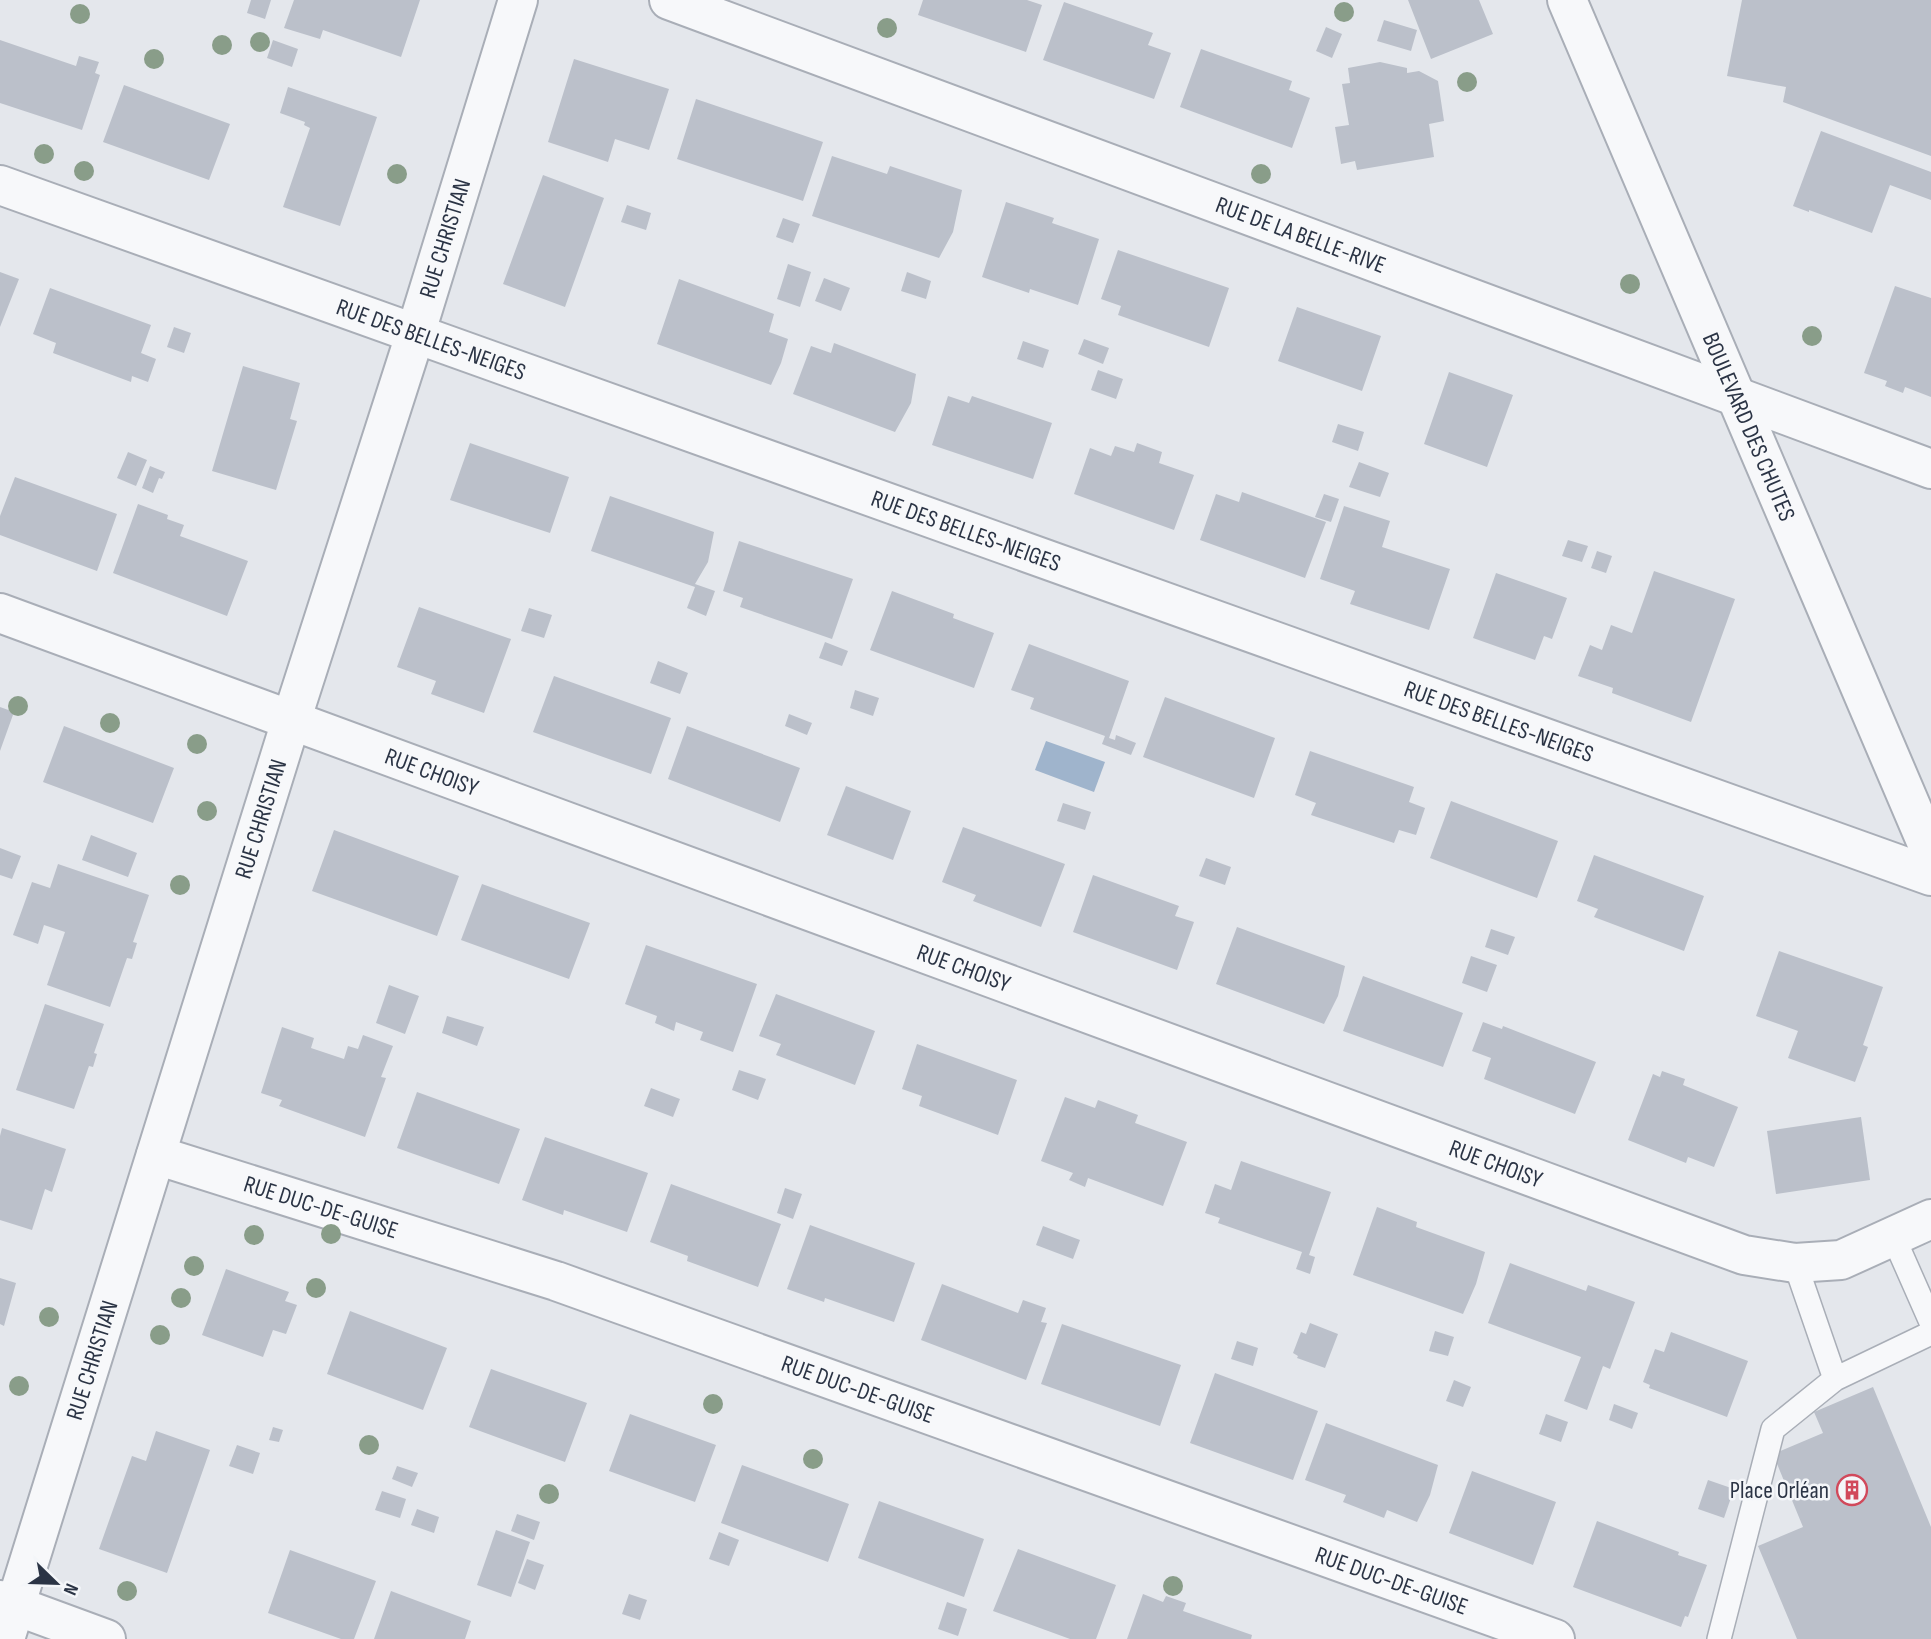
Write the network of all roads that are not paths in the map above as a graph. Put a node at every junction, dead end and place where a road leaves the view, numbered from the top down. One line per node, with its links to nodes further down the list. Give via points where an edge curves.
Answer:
1 (518, 0): 5 (street, RUE CHRISTIAN)
2 (669, 0): 6 (street, RUE DE LA BELLE-RIVE)
3 (1567, 0): 6 (street, BOULEVARD DES CHUTES)
4 (0, 185): 5 (street, RUE DES BELLES-NEIGES)
5 (415, 335): 9 (street, RUE CHRISTIAN); 11 (street, RUE DES BELLES-NEIGES)
6 (1734, 394): 7 (street, RUE DE LA BELLE-RIVE); 10 (street, BOULEVARD DES CHUTES)
7 (1931, 469)
8 (0, 613): 9 (street, RUE CHOISY)
9 (292, 721): 12 (street, RUE CHRISTIAN); 15 (street, RUE CHOISY, via 1744,1255)
10 (1931, 853)
11 (1931, 876)
12 (156, 1155): 19 (street, RUE CHRISTIAN); 21 (street, RUE DUC-DE-GUISE, via 556,1281)
13 (1931, 1219): 14 (street, RUE CHOISY)
14 (1893, 1236): 15 (street, RUE CHOISY, via 1841,1260); 16 (lane)
15 (1795, 1263): 18 (lane)
16 (1931, 1322)
17 (1931, 1333): 18 (lane)
18 (1835, 1379): 22 (lane, via 1773,1429)
19 (6, 1615): 20 (street)
20 (106, 1639)
21 (1555, 1639)
22 (1719, 1639)

